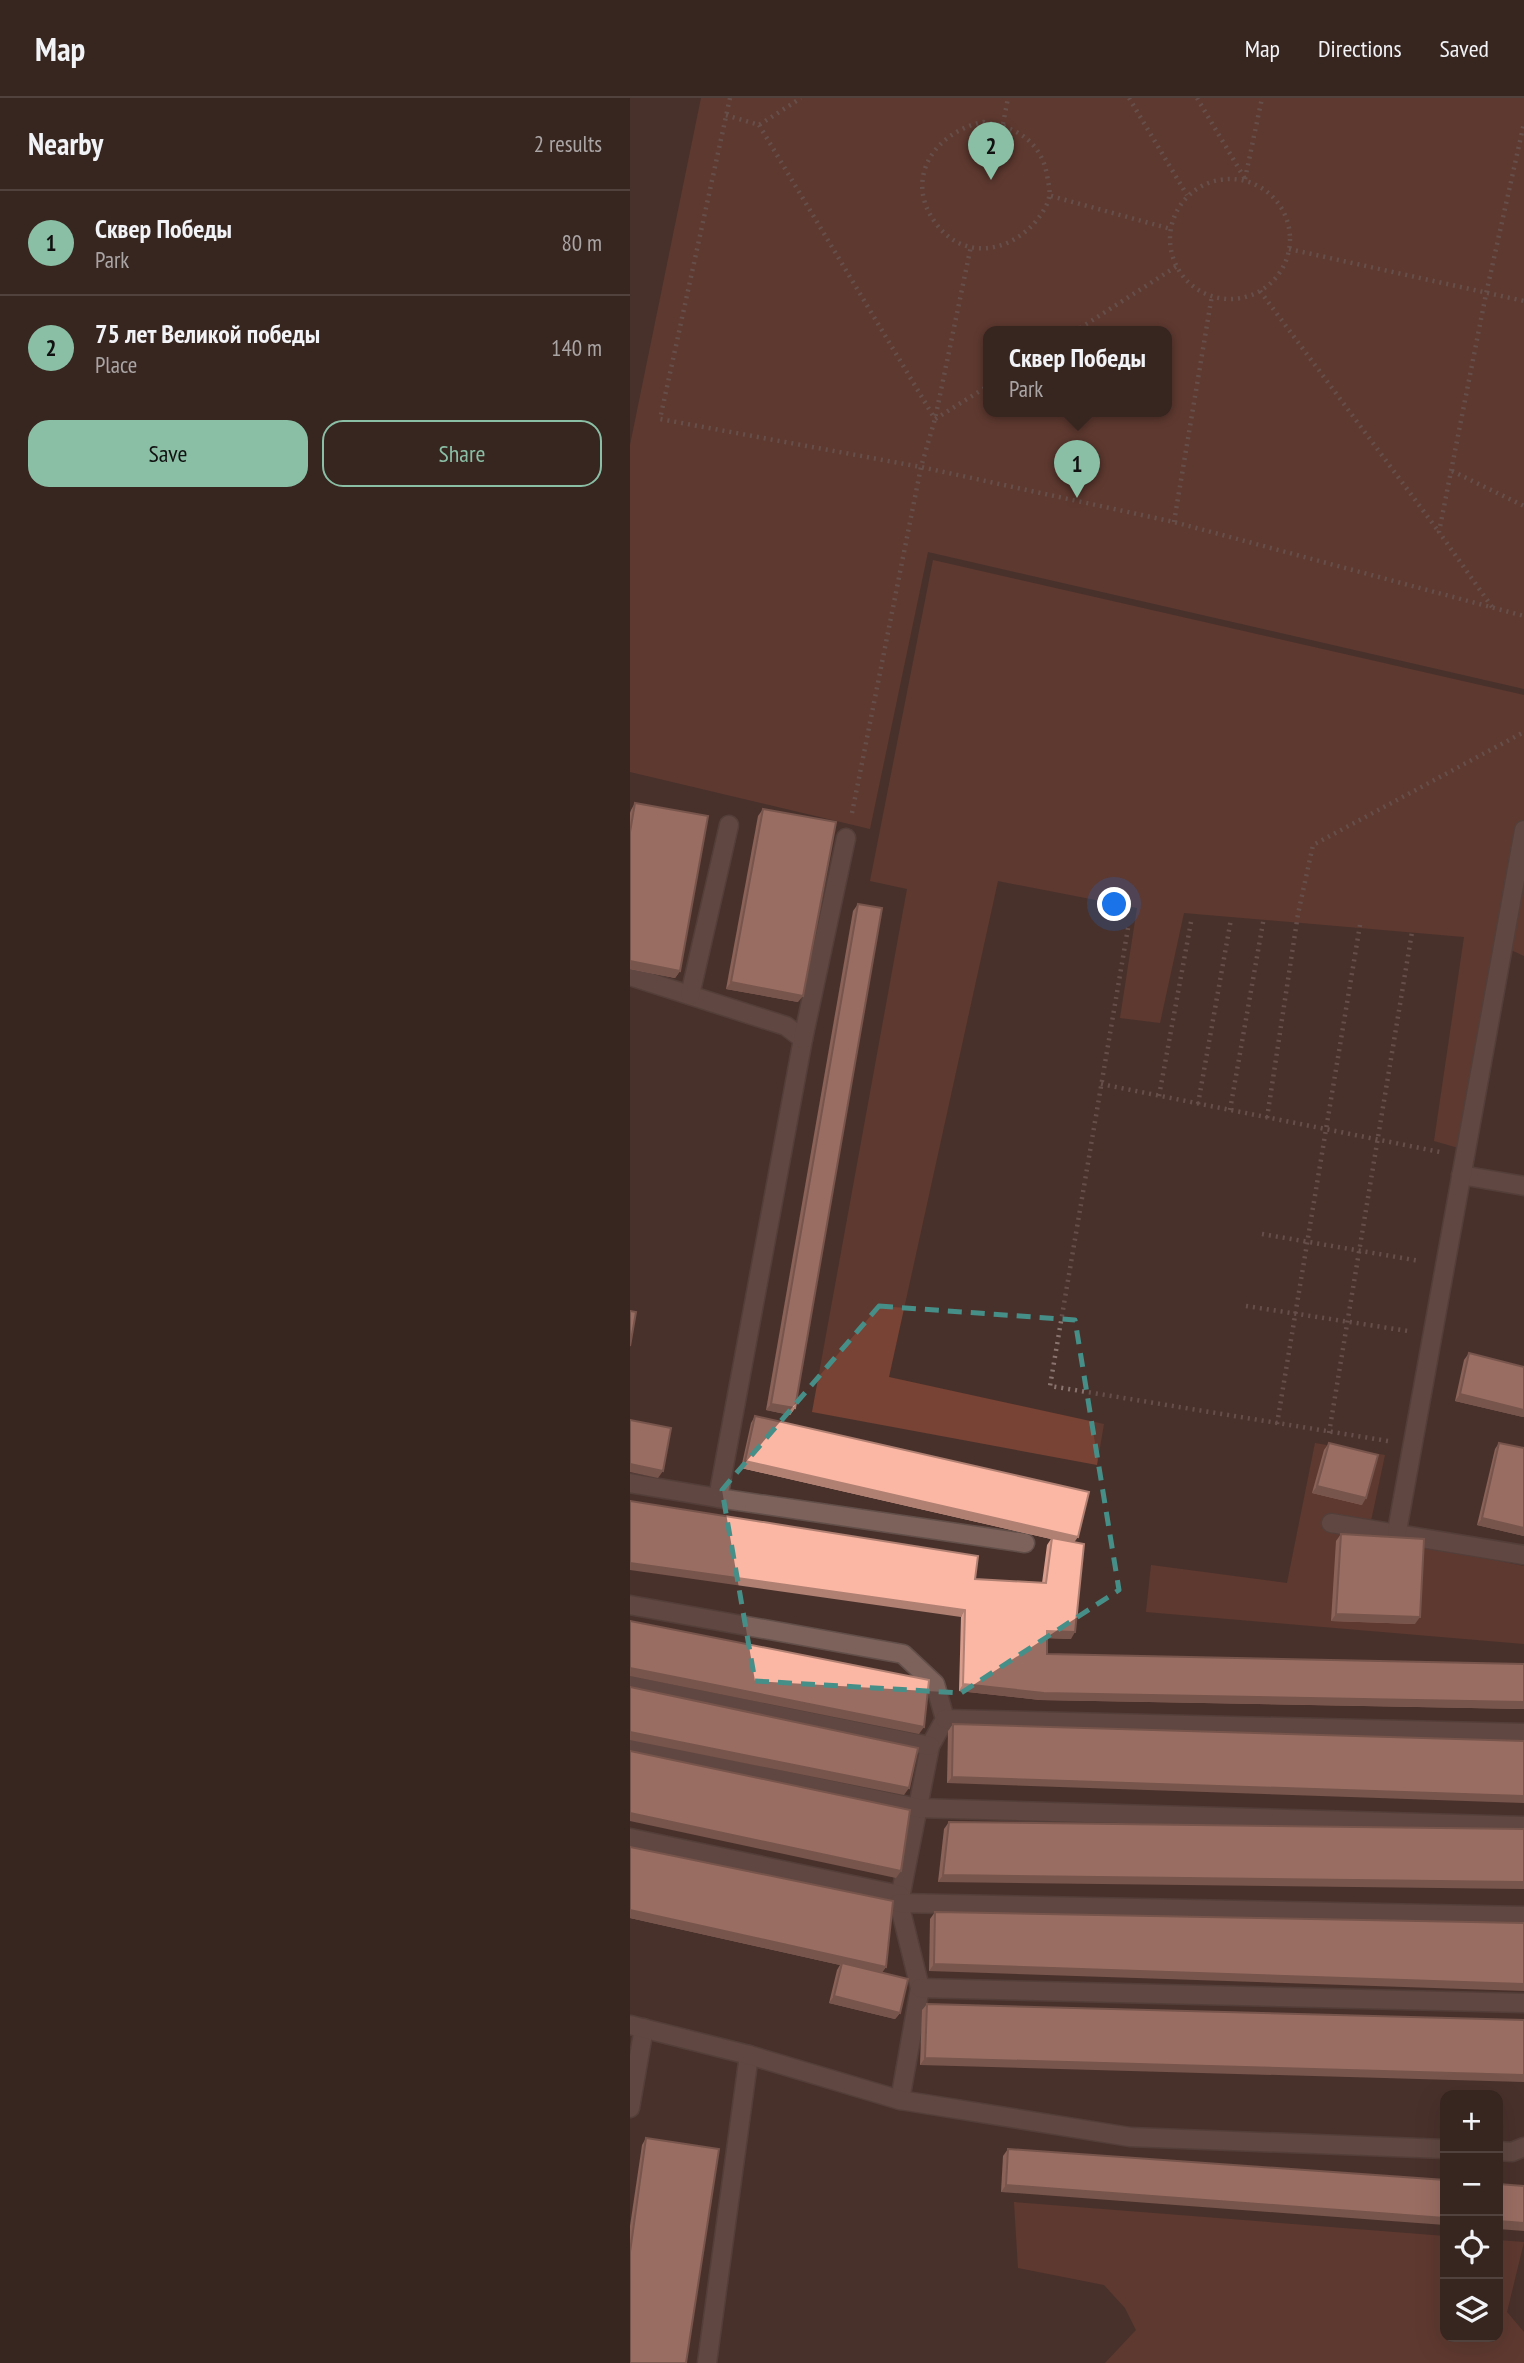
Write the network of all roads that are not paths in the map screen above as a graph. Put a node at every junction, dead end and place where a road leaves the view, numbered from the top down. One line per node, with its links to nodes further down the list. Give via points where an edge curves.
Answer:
1 (729, 825): 5 (street)
2 (1524, 830): 7 (street)
3 (846, 838): 6 (street)
4 (630, 976): 5 (street)
5 (690, 995): 6 (street, via 786,1026)
6 (803, 1039): 10 (street)
7 (1461, 1175): 8 (street); 12 (street)
8 (1524, 1185)
9 (630, 1483): 10 (street)
10 (718, 1498): 13 (street)
11 (1331, 1523): 12 (street)
12 (1396, 1531): 14 (street)
13 (1025, 1543)
14 (1524, 1555)
15 (630, 1605): 17 (street, via 903,1654 935,1685)
16 (630, 1685): 19 (street)
17 (945, 1719): 18 (street); 19 (street)
18 (1524, 1733)
19 (930, 1746): 21 (street)
20 (630, 1748): 21 (street)
21 (918, 1808): 22 (street); 24 (street)
22 (1524, 1826)
23 (630, 1838): 24 (street)
24 (900, 1899): 25 (street); 26 (street)
25 (1524, 1916)
26 (920, 1988): 27 (street); 30 (street)
27 (1524, 2003)
28 (637, 2026): 29 (street); 31 (street)
29 (749, 2055): 30 (street); 35 (street)
30 (900, 2100): 33 (street, via 1130,2137)
31 (630, 2108)
32 (1524, 2147): 34 (street)
33 (1440, 2149)
34 (1503, 2151)
35 (707, 2363)

